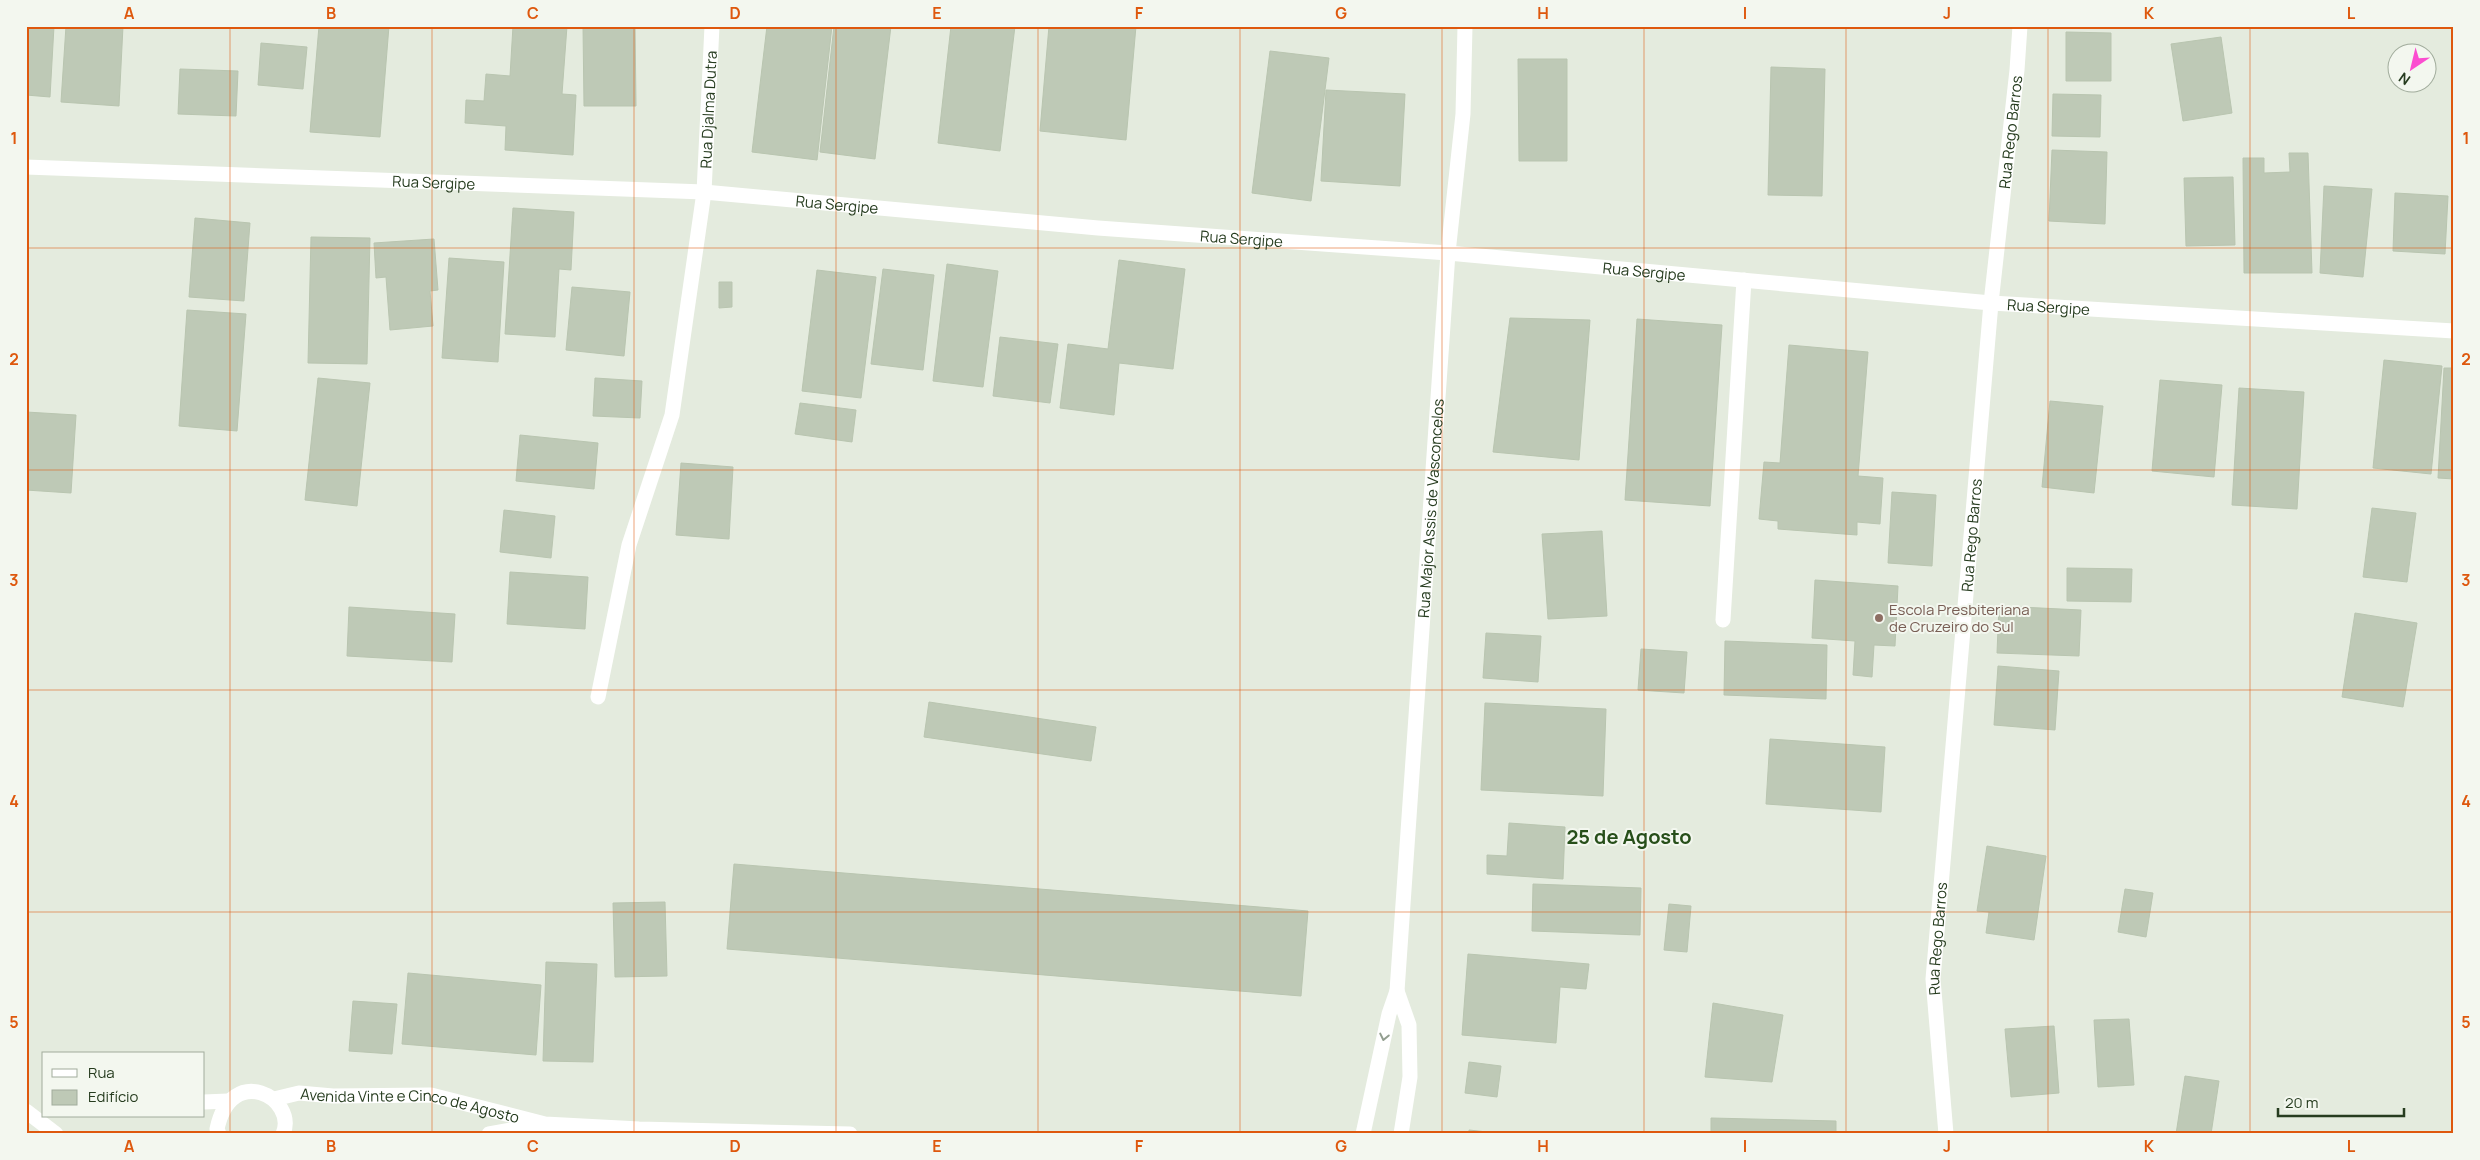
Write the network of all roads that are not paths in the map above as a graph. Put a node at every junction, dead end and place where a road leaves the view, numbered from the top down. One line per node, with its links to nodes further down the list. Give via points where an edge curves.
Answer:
1 (712, 26): 5 (street, Rua Djalma Dutra)
2 (1465, 26): 6 (street, Rua Major Assis de Vasconcelos, via 1463,114)
3 (2020, 26): 8 (street, Rua Rego Barros)
4 (26, 167): 5 (street, Rua Sergipe)
5 (704, 192): 6 (street, Rua Sergipe, via 1098,228); 11 (street, Rua Djalma Dutra, via 672,415 629,545)
6 (1448, 252): 7 (street, Rua Sergipe); 12 (street, Rua Major Assis de Vasconcelos)
7 (1744, 280): 8 (street, Rua Sergipe); 10 (street)
8 (1991, 303): 9 (street, Rua Sergipe); 27 (street, Rua Rego Barros, via 1933,979)
9 (2454, 332)
10 (1723, 620)
11 (598, 697)
12 (1397, 991): 25 (street, Rua Major Assis de Vasconcelos, one-way to 25); 26 (street, Rua Major Assis de Vasconcelos, via 1409,1025 1410,1077)
13 (274, 1099): 14 (street, via 259,1091 242,1092); 18 (street, Avenida Vinte e Cinco de Agosto, via 300,1093 431,1095); 22 (street, via 284,1113)
14 (228, 1101): 15 (street); 19 (street)
15 (205, 1102)
16 (42, 1108): 17 (street)
17 (26, 1110): 21 (street)
18 (545, 1124): 20 (street, Avenida Vinte e Cinco de Agosto); 23 (street, Avenida Vinte e Cinco de Agosto)
19 (216, 1132)
20 (639, 1132): 24 (street, Avenida Vinte e Cinco de Agosto)
21 (56, 1134)
22 (284, 1134)
23 (489, 1134)
24 (850, 1134)
25 (1363, 1134)
26 (1401, 1134)
27 (1946, 1134)

